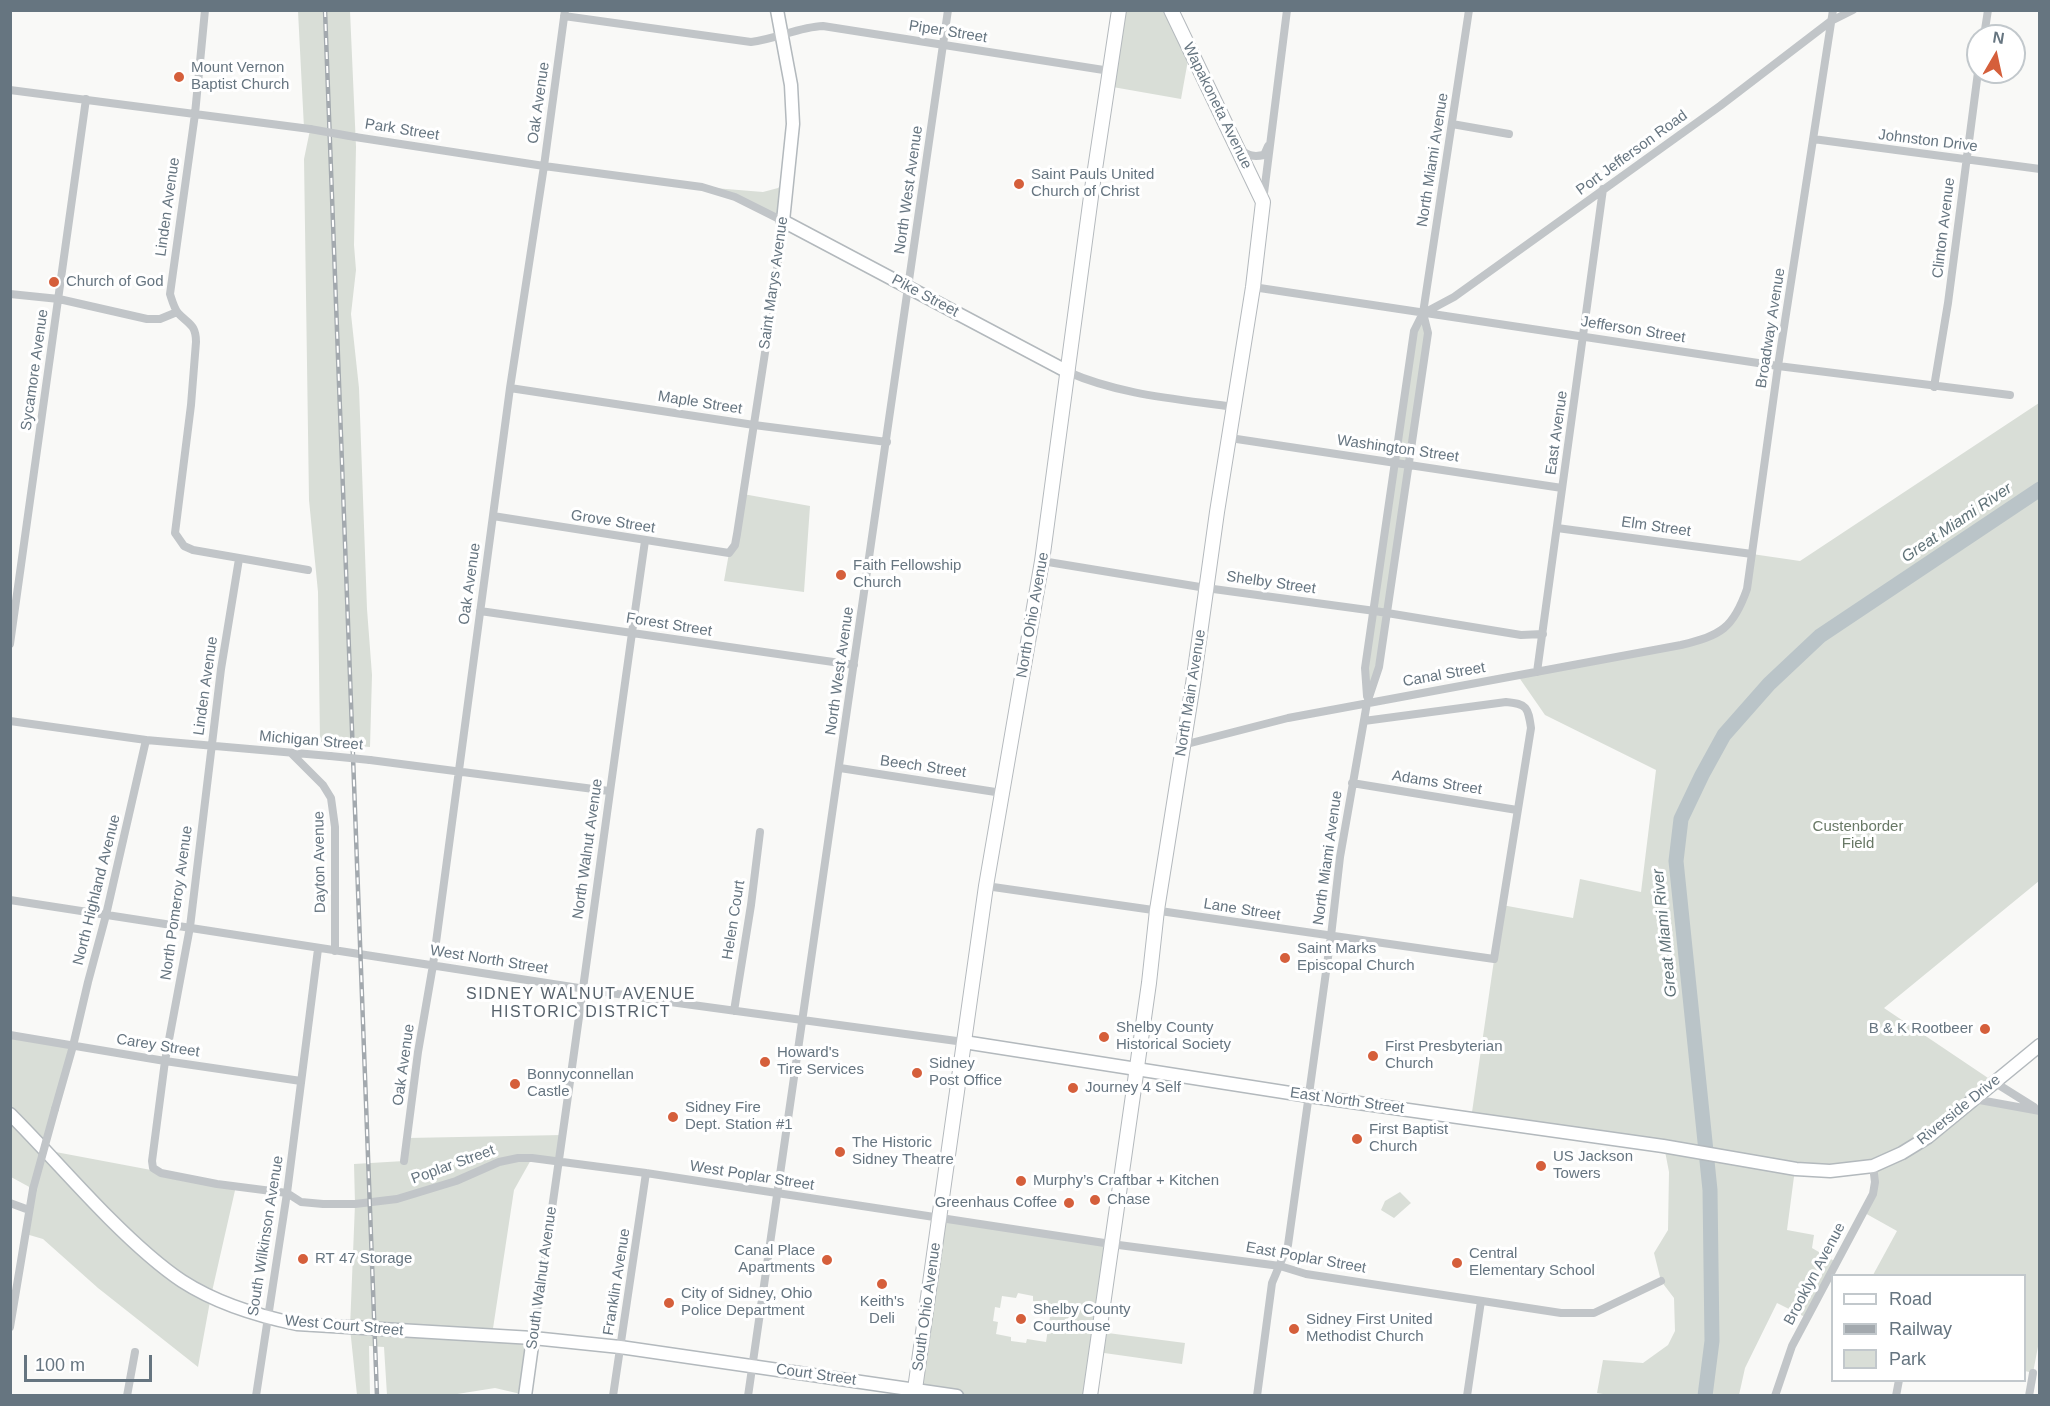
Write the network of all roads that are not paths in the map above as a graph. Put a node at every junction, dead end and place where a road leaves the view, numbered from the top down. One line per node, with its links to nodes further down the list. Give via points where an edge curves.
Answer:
1 (205, 10): 18 (street, Linden Avenue)
2 (777, 10): 12 (main road, Saint Marys Avenue)
3 (948, 10): 13 (street, North West Avenue)
4 (1119, 10): 14 (main road, North Ohio Avenue)
5 (1171, 10): 23 (main road, Wapakoneta Avenue)
6 (1287, 10): 22 (street, North Main Avenue)
7 (1469, 10): 19 (street, North Miami Avenue)
8 (1833, 10): 11 (street, Broadway Avenue)
9 (1853, 10): 11 (street, Port Jefferson Road)
10 (565, 13): 12 (street, Piper Street, via 751,42); 25 (street, Oak Avenue)
11 (1831, 21): 21 (street, Broadway Avenue); 27 (street, Port Jefferson Road)
12 (782, 35): 13 (street, Piper Street, via 823,26); 29 (main road, Saint Marys Avenue, via 793,124)
13 (943, 45): 14 (street, Piper Street); 31 (street, North West Avenue)
14 (1110, 71): 38 (main road, North Ohio Avenue)
15 (1976, 84): 24 (street, Clinton Avenue)
16 (10, 90): 17 (street, Park Street)
17 (86, 99): 18 (street, Park Street); 33 (street, Sycamore Avenue)
18 (195, 114): 25 (street, Park Street, bridge); 34 (street, Linden Avenue, via 170,294)
19 (1452, 124): 20 (street); 35 (street, North Miami Avenue)
20 (1509, 134)
21 (1814, 139): 24 (street, Johnston Drive); 37 (street, Broadway Avenue)
22 (1270, 142): 23 (street, via 1264,155 1248,155); 28 (street, North Main Avenue)
23 (1237, 148): 28 (main road, Wapakoneta Avenue)
24 (1966, 159): 26 (street, Johnston Drive); 39 (street, Clinton Avenue)
25 (544, 166): 29 (street, Park Street, via 702,186); 40 (street, Oak Avenue)
26 (2040, 169)
27 (1603, 189): 35 (street, Port Jefferson Road, via 1454,297); 36 (street, East Avenue)
28 (1263, 202): 30 (main road, North Main Avenue)
29 (783, 221): 31 (main road, Pike Street); 43 (street, Saint Marys Avenue)
30 (1253, 287): 35 (street, Jefferson Street); 42 (main road, North Main Avenue)
31 (909, 288): 38 (main road, Pike Street); 45 (street, North West Avenue)
32 (10, 294): 33 (street)
33 (59, 299): 34 (street, via 147,319); 64 (street, Sycamore Avenue)
34 (177, 312): 54 (street, Linden Avenue, via 190,323 196,342 175,533 184,546 193,550)
35 (1423, 314): 36 (street, Jefferson Street); 46 (street, North Miami Avenue, via 1414,331); 47 (street, North Miami Avenue, via 1428,333)
36 (1583, 336): 37 (street, Jefferson Street); 48 (street, East Avenue)
37 (1778, 366): 39 (street, Jefferson Street); 53 (street, Broadway Avenue)
38 (1068, 372): 42 (street, via 1093,383); 55 (main road, North Ohio Avenue)
39 (1934, 387): 41 (street, Jefferson Street)
40 (510, 388): 43 (street, Maple Street); 49 (street, Oak Avenue)
41 (2010, 395)
42 (1234, 407): 44 (main road, North Main Avenue)
43 (753, 425): 45 (street, Maple Street); 52 (street, Saint Marys Avenue, via 735,545)
44 (1230, 438): 46 (street, Washington Street); 57 (main road, North Main Avenue)
45 (886, 442): 65 (street, North West Avenue)
46 (1395, 462): 47 (street, Washington Street); 59 (street, North Miami Avenue)
47 (1408, 464): 48 (street, Washington Street); 60 (street, North Miami Avenue)
48 (1563, 488): 50 (street, East Avenue)
49 (493, 516): 51 (street, Grove Street); 58 (street, Oak Avenue)
50 (1557, 528): 53 (street, Elm Street); 62 (street, East Avenue)
51 (645, 541): 52 (street, Grove Street); 61 (street, North Walnut Avenue)
52 (729, 553)
53 (1752, 554): 63 (street, Broadway Avenue, via 1740,608 1728,625)
54 (239, 559): 56 (street); 72 (street, Linden Avenue)
55 (1042, 561): 57 (street, Shelby Street); 78 (main road, North Ohio Avenue)
56 (308, 570)
57 (1206, 588): 59 (street, Shelby Street); 71 (main road, North Main Avenue)
58 (480, 611): 61 (street, Forest Street); 75 (street, Oak Avenue)
59 (1375, 611): 60 (street, Shelby Street); 67 (street, North Miami Avenue, via 1365,668)
60 (1388, 613): 62 (street, Shelby Street, via 1497,632); 67 (street, North Miami Avenue, via 1379,667)
61 (632, 633): 65 (street, Forest Street); 77 (street, North Walnut Avenue)
62 (1543, 634): 66 (street, East Avenue)
63 (1712, 637): 66 (street, Canal Street)
64 (10, 644)
65 (854, 664): 74 (street, North West Avenue)
66 (1537, 672): 67 (street, Canal Street)
67 (1367, 702): 69 (street, North Miami Avenue); 71 (street, Canal Street)
68 (10, 721): 70 (street, Michigan Street)
69 (1364, 721): 76 (street, North Miami Avenue); 79 (street, via 1506,702 1521,704 1528,711 1531,728)
70 (146, 740): 72 (street, Michigan Street); 84 (street, North Highland Avenue)
71 (1183, 745): 83 (main road, North Main Avenue)
72 (211, 747): 73 (street, Michigan Street); 85 (street, North Pomeroy Avenue)
73 (290, 753): 75 (street, Michigan Street, bridge); 88 (street, Dayton Avenue, via 332,798)
74 (840, 768): 78 (street, Beech Street); 92 (street, North West Avenue)
75 (459, 771): 77 (street, Michigan Street); 89 (street, Oak Avenue)
76 (1352, 783): 79 (street, Adams Street); 86 (street, North Miami Avenue)
77 (609, 791): 90 (street, North Walnut Avenue)
78 (1002, 792): 81 (main road, North Ohio Avenue)
79 (1517, 810): 86 (street, Lane Street, via 1494,959)
80 (760, 832): 91 (street, Helen Court)
81 (986, 886): 83 (street, Lane Street); 94 (main road, North Ohio Avenue)
82 (10, 900): 84 (street, West North Street)
83 (1157, 910): 86 (street, Lane Street); 98 (main road, North Main Avenue)
84 (106, 915): 85 (street, West North Street); 96 (street, North Highland Avenue)
85 (190, 927): 87 (street, West North Street); 97 (street, North Pomeroy Avenue)
86 (1331, 936): 101 (street, North Miami Avenue)
87 (318, 949): 88 (street, West North Street); 99 (street, South Wilkinson Avenue)
88 (335, 951): 89 (street, West North Street)
89 (433, 965): 90 (street, West North Street); 105 (street, Oak Avenue)
90 (584, 988): 91 (street, West North Street); 106 (street, North Walnut Avenue)
91 (734, 1011): 92 (street, West North Street)
92 (803, 1020): 94 (street, West North Street); 111 (street, North West Avenue)
93 (10, 1035): 96 (street, Carey Street)
94 (964, 1042): 98 (main road, East North Street); 114 (main road, North Ohio Avenue)
95 (2040, 1045): 100 (main road, Riverside Drive)
96 (73, 1046): 97 (street, Carey Street); 113 (street, North Highland Avenue, bridge)
97 (165, 1062): 99 (street, Carey Street); 108 (street, North Pomeroy Avenue)
98 (1137, 1070): 101 (main road, East North Street); 115 (main road, North Main Avenue)
99 (301, 1081): 110 (street, South Wilkinson Avenue)
100 (1994, 1082): 102 (main road, Riverside Drive); 103 (street)
101 (1309, 1096): 107 (main road, East North Street, via 1664,1146 1796,1169 1830,1171); 116 (street, North Miami Avenue, via 1288,1245)
102 (1974, 1099): 103 (street); 107 (main road, Riverside Drive, via 1928,1137)
103 (2040, 1111)
104 (10, 1114): 119 (main road, West Court Street, via 137,1246 182,1281)
105 (404, 1161)
106 (560, 1161): 109 (street, West Poplar Street); 110 (street, Poplar Street, via 518,1158 397,1198 355,1204 301,1202); 121 (street, South Walnut Avenue)
107 (1873, 1166): 136 (street, Brooklyn Avenue, via 1873,1194 1792,1346)
108 (153, 1168): 110 (street, Poplar Street, via 160,1173 218,1184)
109 (646, 1173): 111 (street, West Poplar Street); 122 (street, Franklin Avenue)
110 (287, 1193): 119 (street, South Wilkinson Avenue)
111 (777, 1193): 114 (street, West Poplar Street); 124 (street, North West Avenue)
112 (10, 1203): 113 (street)
113 (29, 1210): 120 (street, North Highland Avenue)
114 (940, 1218): 115 (street, East Poplar Street); 126 (main road, South Ohio Avenue)
115 (1111, 1244): 116 (street, East Poplar Street); 133 (main road, North Main Avenue)
116 (1280, 1266): 118 (street, East Poplar Street, via 1306,1274); 134 (street, North Miami Avenue, via 1272,1283)
117 (1661, 1281): 118 (street, East Poplar Street, via 1594,1312 1561,1313)
118 (1481, 1301): 135 (street)
119 (267, 1318): 121 (main road, West Court Street, via 313,1325); 128 (street, South Wilkinson Avenue)
120 (10, 1328)
121 (533, 1338): 122 (main road, West Court Street); 129 (main road, South Walnut Avenue)
122 (620, 1347): 124 (main road, West Court Street); 130 (street, Franklin Avenue)
123 (135, 1352): 127 (street)
124 (753, 1366): 126 (main road, Court Street); 131 (street, North West Avenue)
125 (2033, 1373): 137 (street)
126 (915, 1392): 132 (main road, Court Street)
127 (127, 1395)
128 (256, 1395)
129 (525, 1395)
130 (613, 1395)
131 (748, 1395)
132 (957, 1395)
133 (1090, 1395)
134 (1257, 1395)
135 (1467, 1395)
136 (1775, 1395)
137 (2029, 1395)

